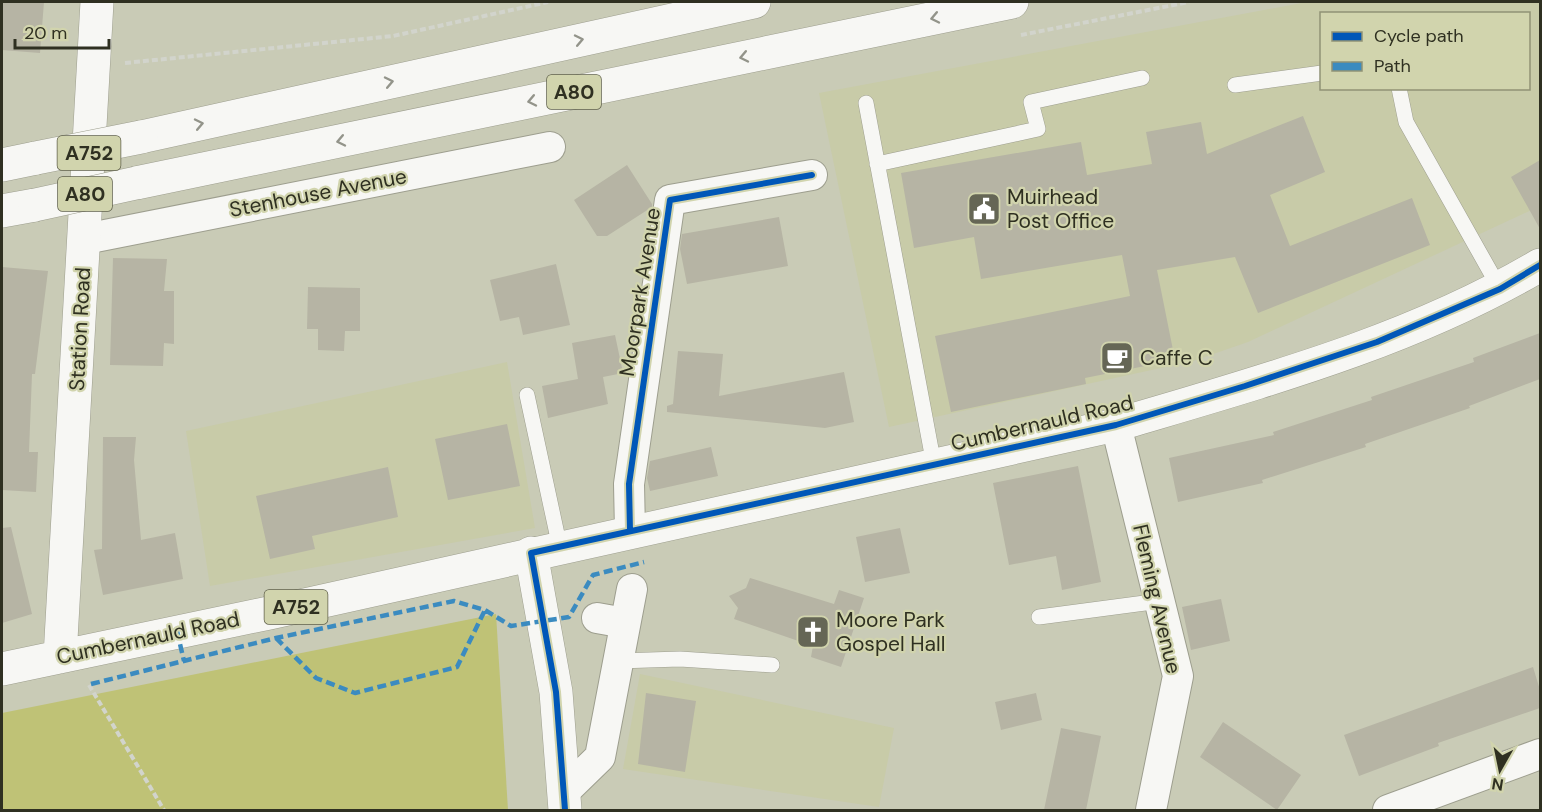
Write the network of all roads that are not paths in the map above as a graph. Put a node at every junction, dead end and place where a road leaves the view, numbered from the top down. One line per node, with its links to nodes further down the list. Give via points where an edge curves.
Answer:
1 (97, 2): 14 (main road, Station Road / A752)
2 (754, 2): 11 (main road, A80, one-way to 2, bridge)
3 (1012, 2): 13 (main road, A80, one-way to 13, bridge)
4 (1320, 73): 6 (lane)
5 (1142, 78): 10 (lane, via 1031,102 1038,129)
6 (1235, 85)
7 (1399, 90): 16 (lane, via 1406,122)
8 (866, 103): 10 (lane)
9 (550, 147): 14 (street, Stenhouse Avenue)
10 (877, 164): 19 (lane)
11 (2, 165)
12 (812, 175): 20 (street, Moorpark Avenue, via 670,200 629,484)
13 (2, 211)
14 (85, 240): 25 (main road, Station Road / A752)
15 (1540, 265): 16 (main road, Cumbernauld Road / A752)
16 (1500, 289): 18 (main road, Cumbernauld Road / A752, via 1377,342)
17 (527, 395): 21 (lane)
18 (1116, 425): 19 (main road, Cumbernauld Road / A752); 23 (street, Fleming Avenue)
19 (934, 465): 20 (main road, Cumbernauld Road / A752)
20 (630, 531): 21 (main road, Cumbernauld Road / A752)
21 (545, 550): 25 (main road, Cumbernauld Road / A752); 31 (main road)
22 (632, 588): 26 (street, via 611,621)
23 (1160, 601): 24 (lane); 32 (street, Fleming Avenue, via 1178,676)
24 (1039, 616)
25 (60, 657): 28 (main road, Cumbernauld Road / A752)
26 (618, 661): 27 (lane, via 680,659); 31 (street, via 600,757)
27 (772, 665)
28 (2, 669)
29 (1540, 754): 30 (street)
30 (1456, 798): 33 (street)
31 (565, 801)
32 (1151, 810)
33 (1388, 810)

